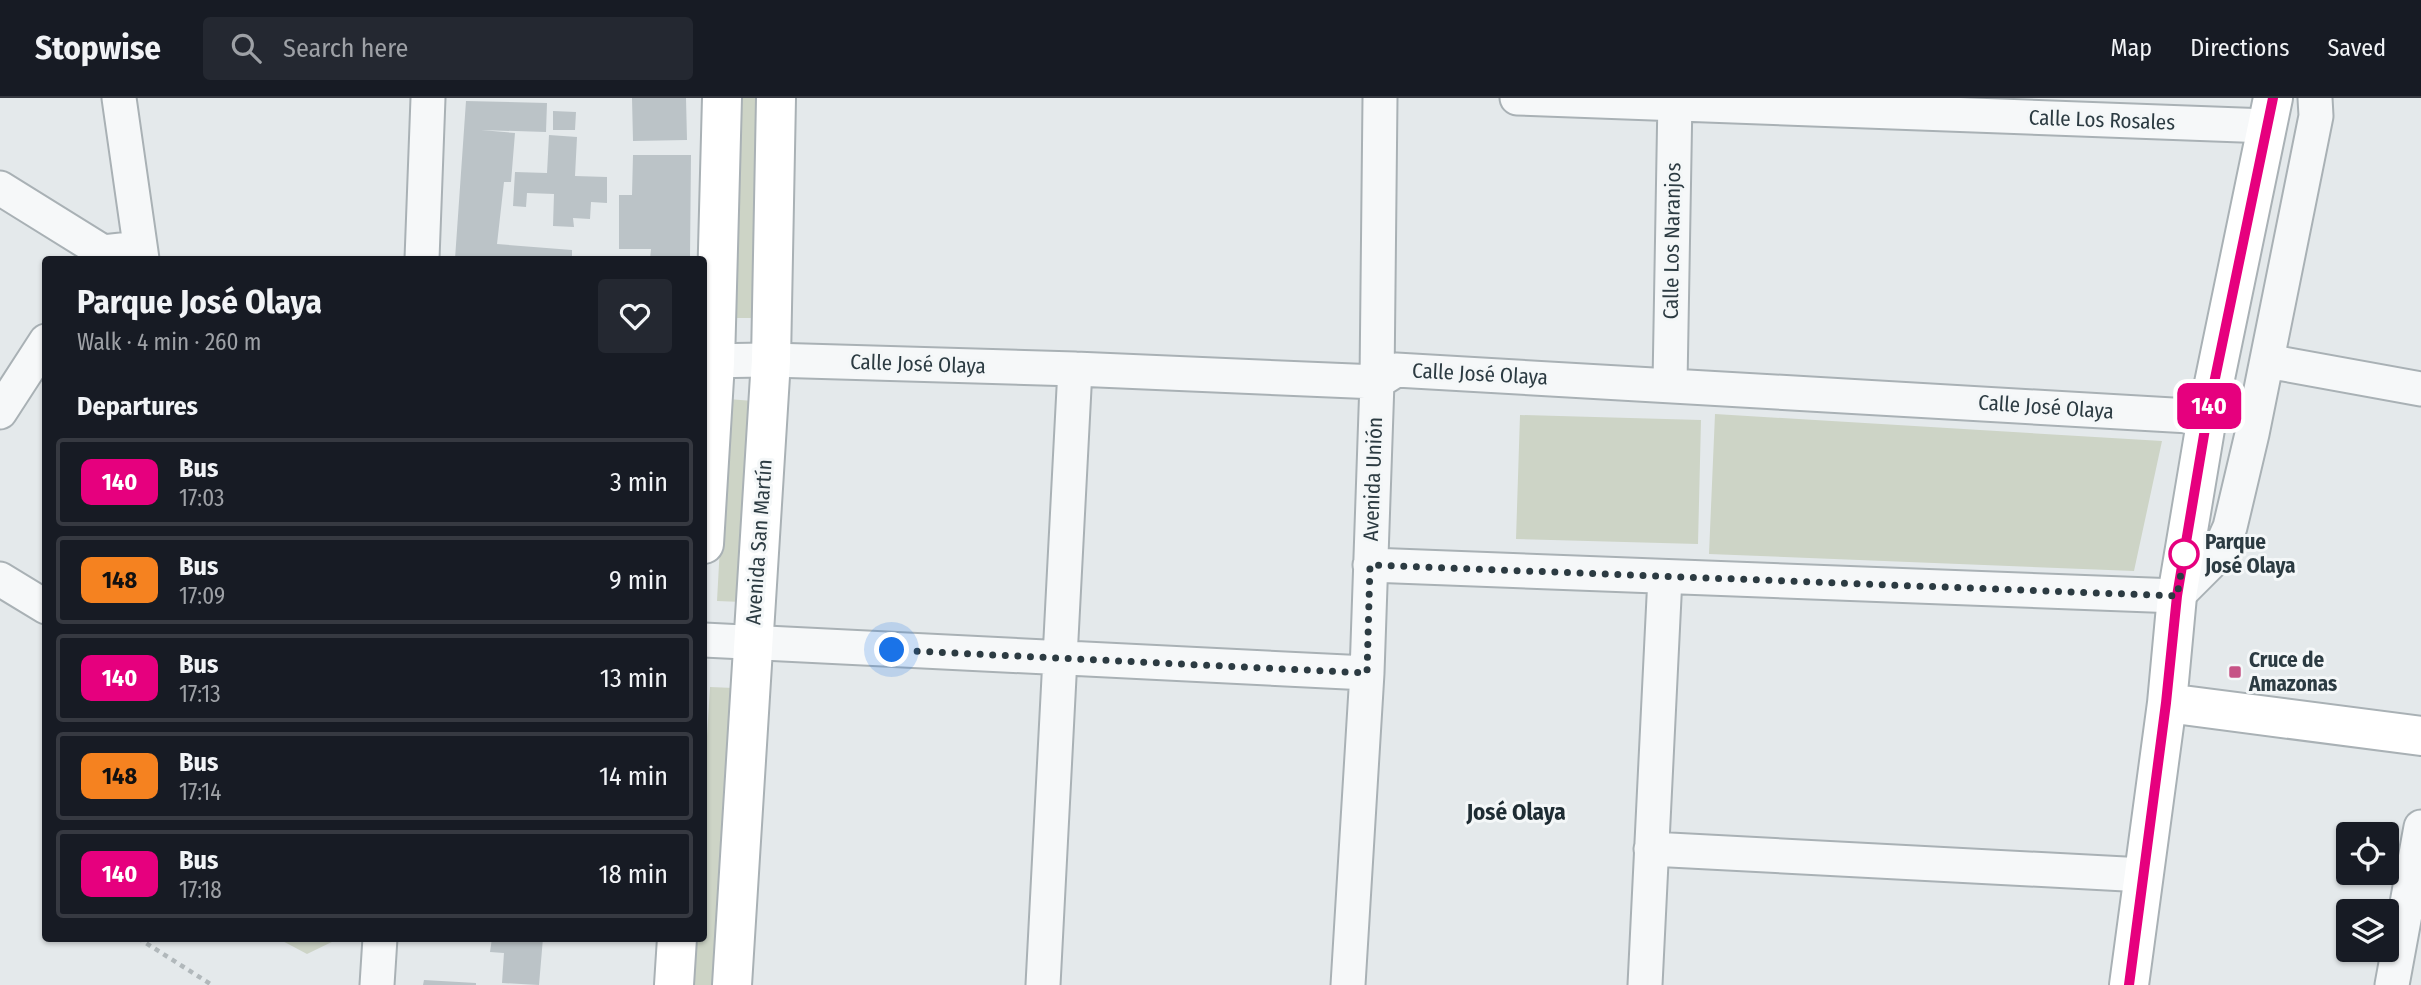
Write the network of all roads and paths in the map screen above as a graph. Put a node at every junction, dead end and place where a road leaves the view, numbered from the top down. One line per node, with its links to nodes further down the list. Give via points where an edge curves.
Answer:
1 (119, 98): 11 (street)
2 (428, 98): 13 (street)
3 (722, 98): 16 (main road)
4 (776, 98): 15 (main road, Avenida San Martín)
5 (1380, 98): 19 (street, Avenida Unión)
6 (1517, 98): 8 (street, Calle Los Rosales)
7 (2315, 98): 17 (street, via 2316,116)
8 (1675, 100): 9 (street, Calle Los Rosales); 20 (street, Calle Los Naranjos)
9 (2270, 112): 23 (main road)
10 (0, 188): 12 (street)
11 (141, 254): 12 (street)
12 (101, 256)
13 (422, 256)
14 (42, 347): 22 (street)
15 (771, 360): 16 (street, Calle José Olaya); 18 (street, Calle José Olaya); 31 (main road, Avenida San Martín)
16 (709, 361): 24 (main road)
17 (2267, 361): 21 (street); 28 (street, via 2230,527 2217,556)
18 (1075, 369): 19 (street, Calle José Olaya); 32 (street)
19 (1377, 382): 20 (street, Calle José Olaya, via 1396,370); 25 (street, Avenida Unión)
20 (1670, 384): 23 (street, Calle José Olaya)
21 (2421, 388)
22 (0, 412)
23 (2207, 417): 28 (main road)
24 (707, 434)
25 (1370, 565): 26 (street); 33 (street, Avenida Unión)
26 (1665, 577): 28 (street); 37 (street)
27 (0, 579): 29 (street)
28 (2177, 596): 34 (main road)
29 (42, 605)
30 (707, 640): 31 (street)
31 (752, 641): 32 (street); 45 (main road, Avenida San Martín)
32 (1059, 659): 33 (street); 46 (street)
33 (1367, 673): 47 (street, Avenida Unión)
34 (2166, 703): 35 (main road); 38 (main road)
35 (2421, 736)
36 (2421, 827): 50 (street)
37 (1651, 849): 38 (street); 48 (street)
38 (2144, 875): 49 (main road)
39 (144, 942): 42 (path)
40 (380, 942): 43 (street)
41 (677, 942): 44 (main road)
42 (212, 985)
43 (377, 985)
44 (674, 985)
45 (732, 985)
46 (1042, 985)
47 (1348, 985)
48 (1645, 985)
49 (2129, 985)
50 (2392, 985)

